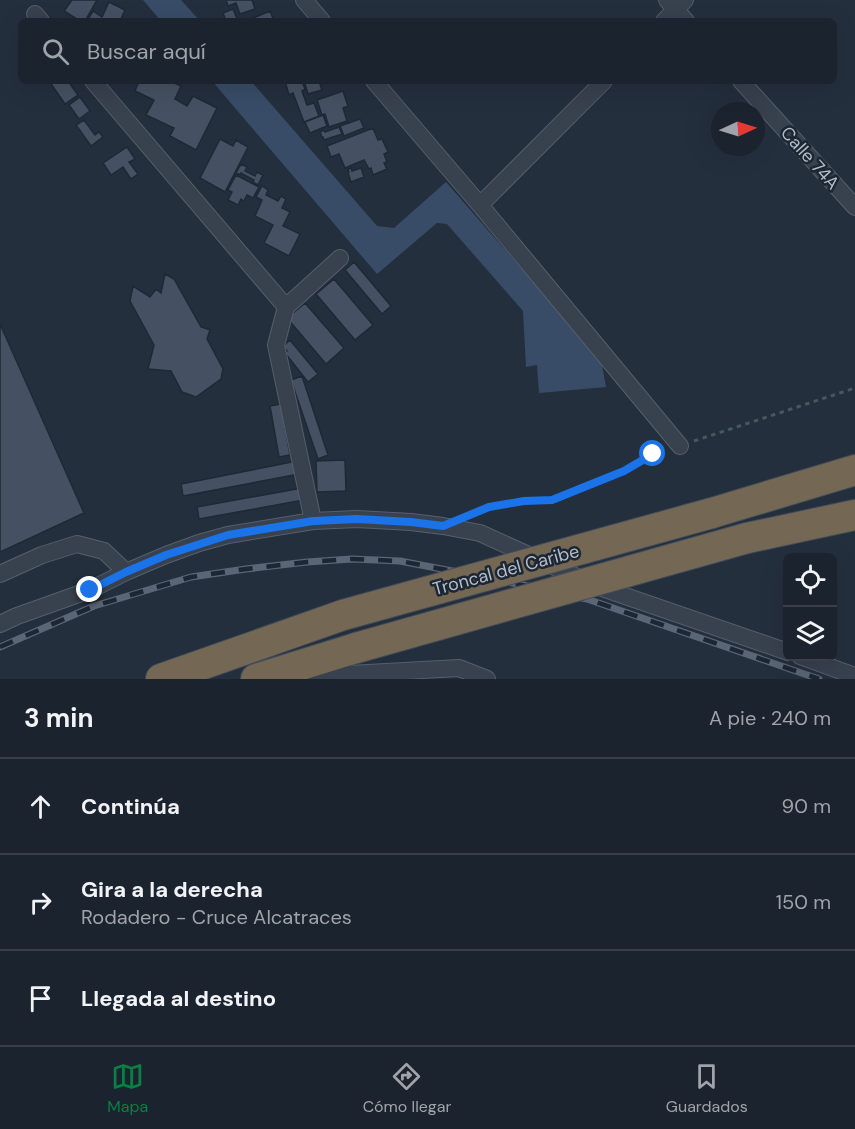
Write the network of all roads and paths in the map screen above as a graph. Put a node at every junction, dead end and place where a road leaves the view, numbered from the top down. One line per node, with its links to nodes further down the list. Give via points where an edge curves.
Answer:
1 (304, 0): 2 (street)
2 (319, 18)
3 (96, 84): 10 (street)
4 (377, 84): 7 (street)
5 (601, 84): 7 (street)
6 (744, 84): 8 (street, Calle 74A)
7 (480, 205): 12 (street)
8 (855, 207)
9 (340, 258): 10 (street)
10 (286, 307): 15 (street, via 276,345)
11 (855, 388): 12 (path)
12 (680, 446): 16 (path, via 653,454 624,471 552,500 489,507)
13 (855, 470): 23 (highway, Troncal del Caribe, bridge, via 343,615)
14 (855, 515): 24 (highway, Troncal del Caribe, bridge, via 747,538)
15 (313, 521): 16 (street, via 357,519); 17 (street, via 228,535)
16 (443, 526): 20 (street, via 480,532 599,586)
17 (126, 572): 18 (street, via 104,551 77,544); 19 (street)
18 (0, 573)
19 (0, 624)
20 (783, 650)
21 (812, 661): 22 (street)
22 (855, 676)
23 (161, 679)
24 (256, 679)
25 (268, 679): 26 (street, via 459,668)
26 (487, 679)

